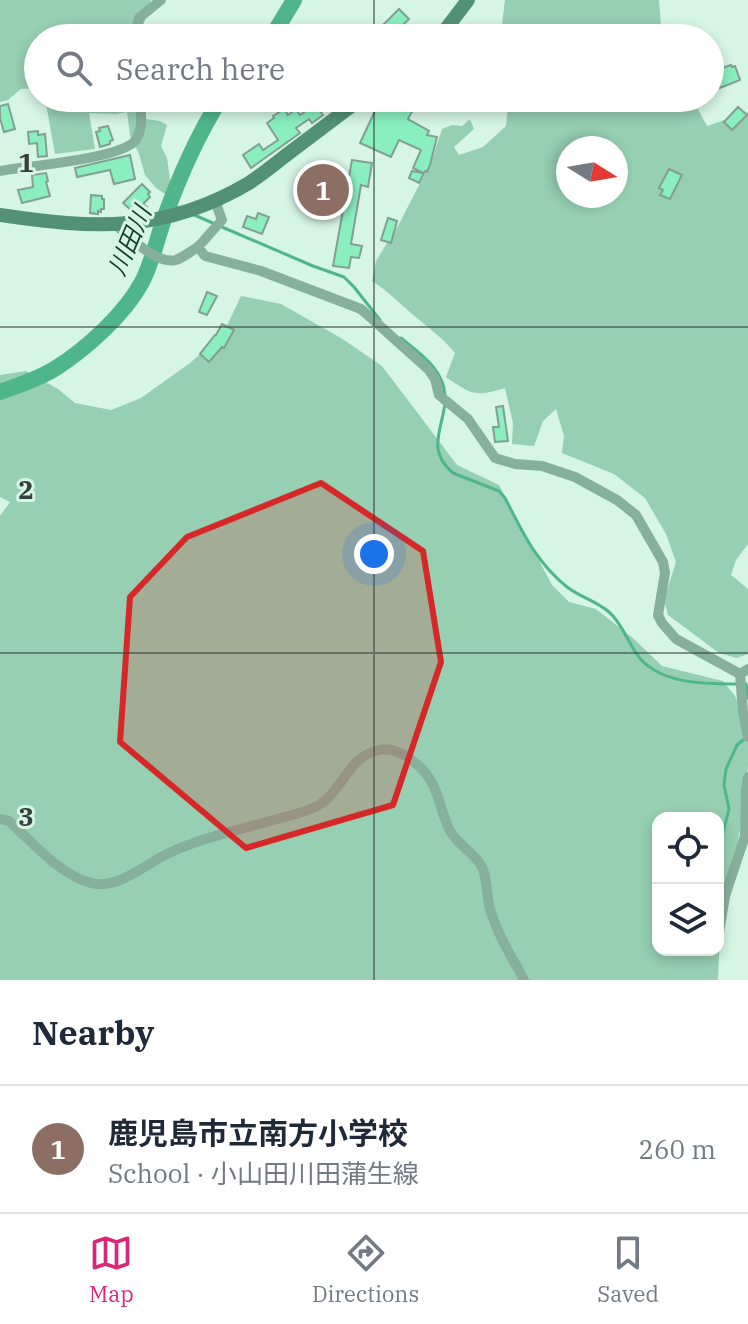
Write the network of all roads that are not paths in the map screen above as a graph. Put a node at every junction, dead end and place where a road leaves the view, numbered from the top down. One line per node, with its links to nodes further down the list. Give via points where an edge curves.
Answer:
1 (161, 0): 3 (street)
2 (468, 0): 4 (main road)
3 (138, 24)
4 (450, 24)
5 (141, 112): 7 (street, via 137,140 129,145 89,159)
6 (344, 112): 8 (main road, via 251,182)
7 (0, 171)
8 (215, 201): 10 (main road, via 191,211); 11 (street, via 222,220)
9 (0, 215): 10 (main road)
10 (116, 225): 11 (street, via 136,244 166,260)
11 (198, 247): 12 (street, via 205,256 361,309 428,369 439,395 468,419 495,458 575,477 636,515 663,562 658,615 662,623 676,639)
12 (742, 678): 13 (street)
13 (748, 737)
14 (748, 777): 16 (street, via 745,836)
15 (0, 819): 17 (street, via 9,821 58,866 102,884 188,845 309,810 331,796 352,766 371,752 398,752 425,771 451,831 481,866 493,919)
16 (724, 902)
17 (524, 980)

